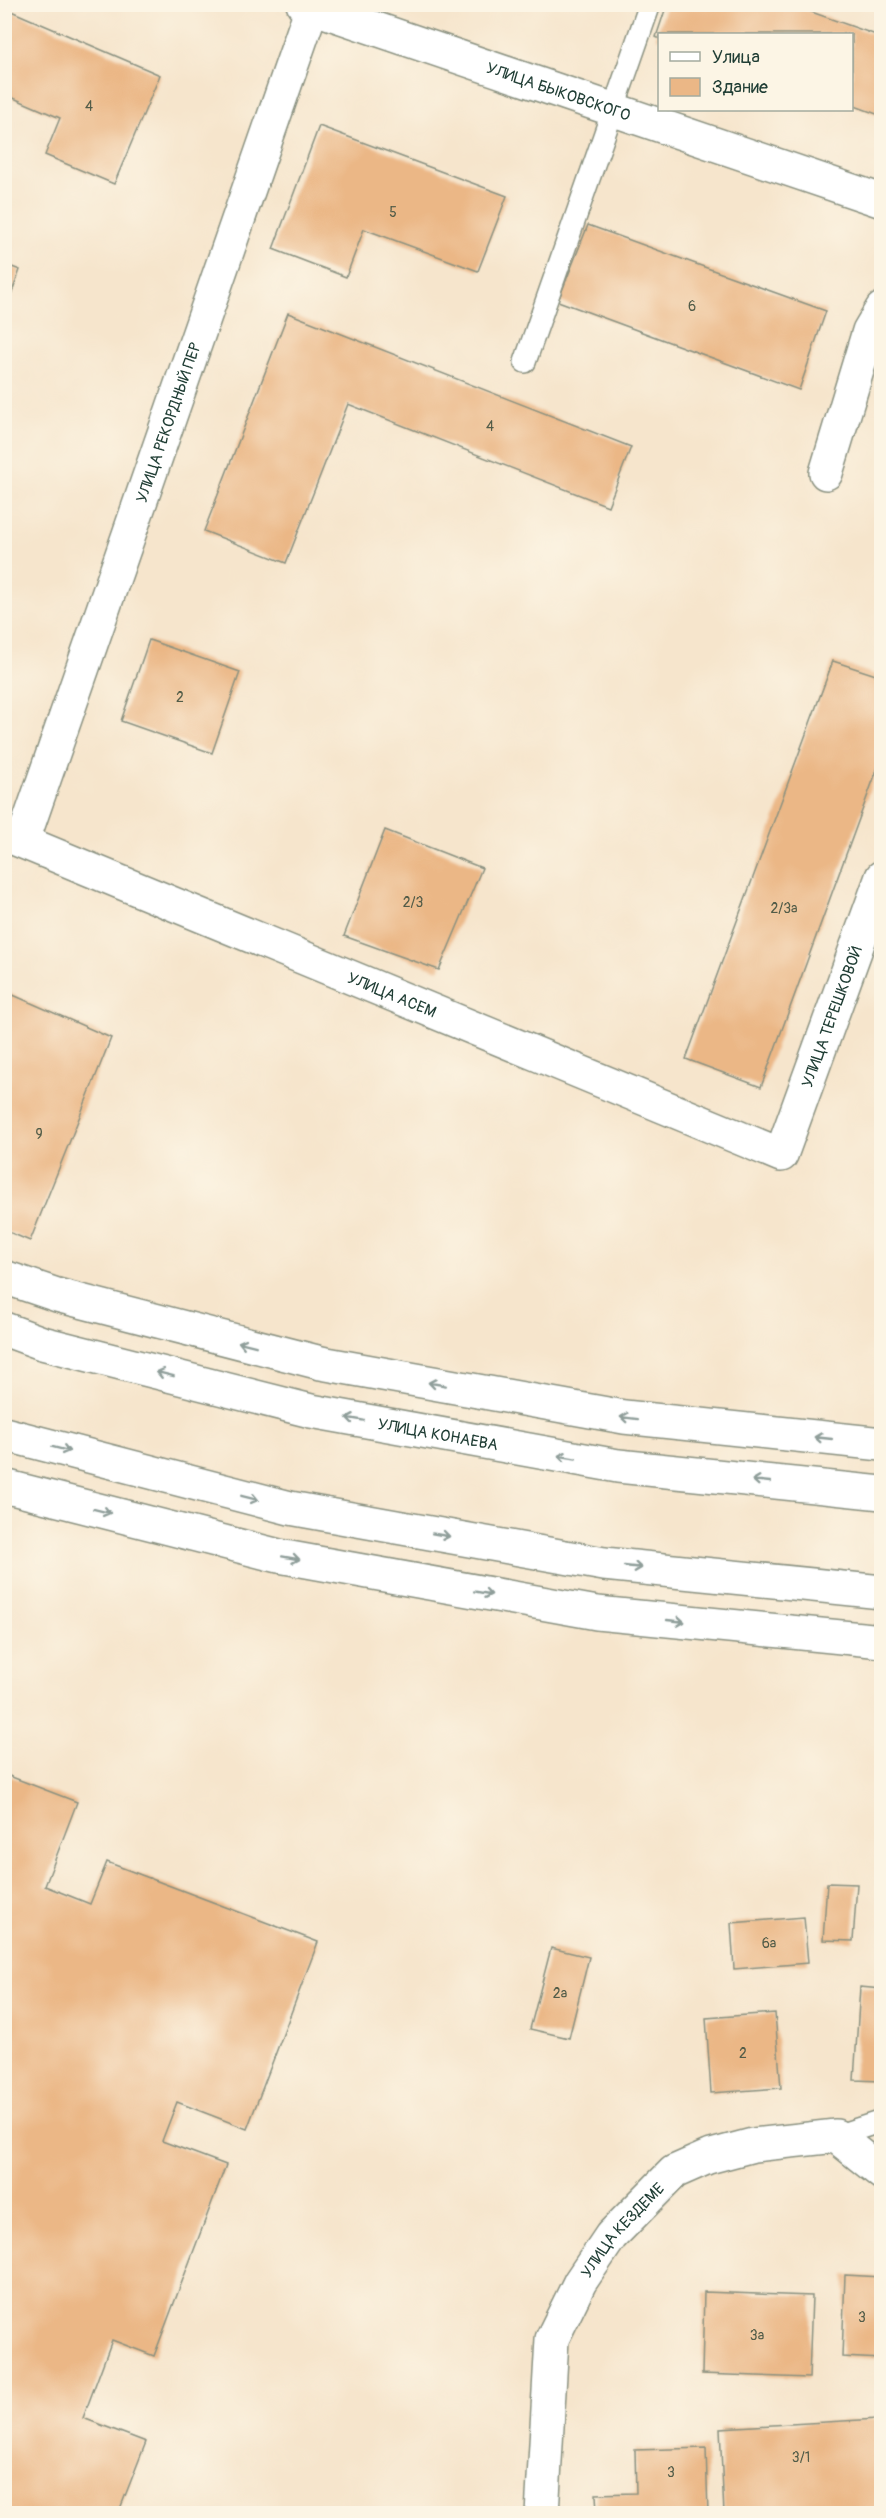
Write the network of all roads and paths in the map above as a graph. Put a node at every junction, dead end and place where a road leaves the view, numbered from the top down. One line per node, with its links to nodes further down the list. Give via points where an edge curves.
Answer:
1 (650, 4): 3 (lane)
2 (309, 6): 3 (main road, УЛИЦА БЫКОВСКОГО); 8 (main road, УЛИЦА РЕКОРДНЫЙ ПЕР)
3 (613, 110): 4 (main road, УЛИЦА БЫКОВСКОГО); 6 (lane)
4 (882, 201)
5 (882, 309): 7 (main road, via 869,331)
6 (525, 362)
7 (826, 473)
8 (14, 837): 10 (main road, УЛИЦА АСЕМ)
9 (882, 877): 10 (main road, УЛИЦА ТЕРЕШКОВОЙ)
10 (781, 1155)
11 (4, 1277): 14 (main road, one-way to 11, via 624,1417 321,1363 57,1295)
12 (4, 1329): 16 (main road, УЛИЦА КОНАЕВА, one-way to 12, via 618,1466 311,1411 42,1343)
13 (4, 1434): 17 (main road, one-way to 17, via 290,1508 604,1564)
14 (882, 1444)
15 (4, 1486): 18 (main road, one-way to 18, via 279,1556 597,1613)
16 (882, 1493)
17 (882, 1592)
18 (882, 1641)
19 (882, 2121): 20 (lane)
20 (836, 2136): 21 (main road); 22 (main road, УЛИЦА КЕЗДЕМЕ, via 753,2145 674,2172 610,2236 580,2282 552,2339)
21 (882, 2173)
22 (542, 2514)

